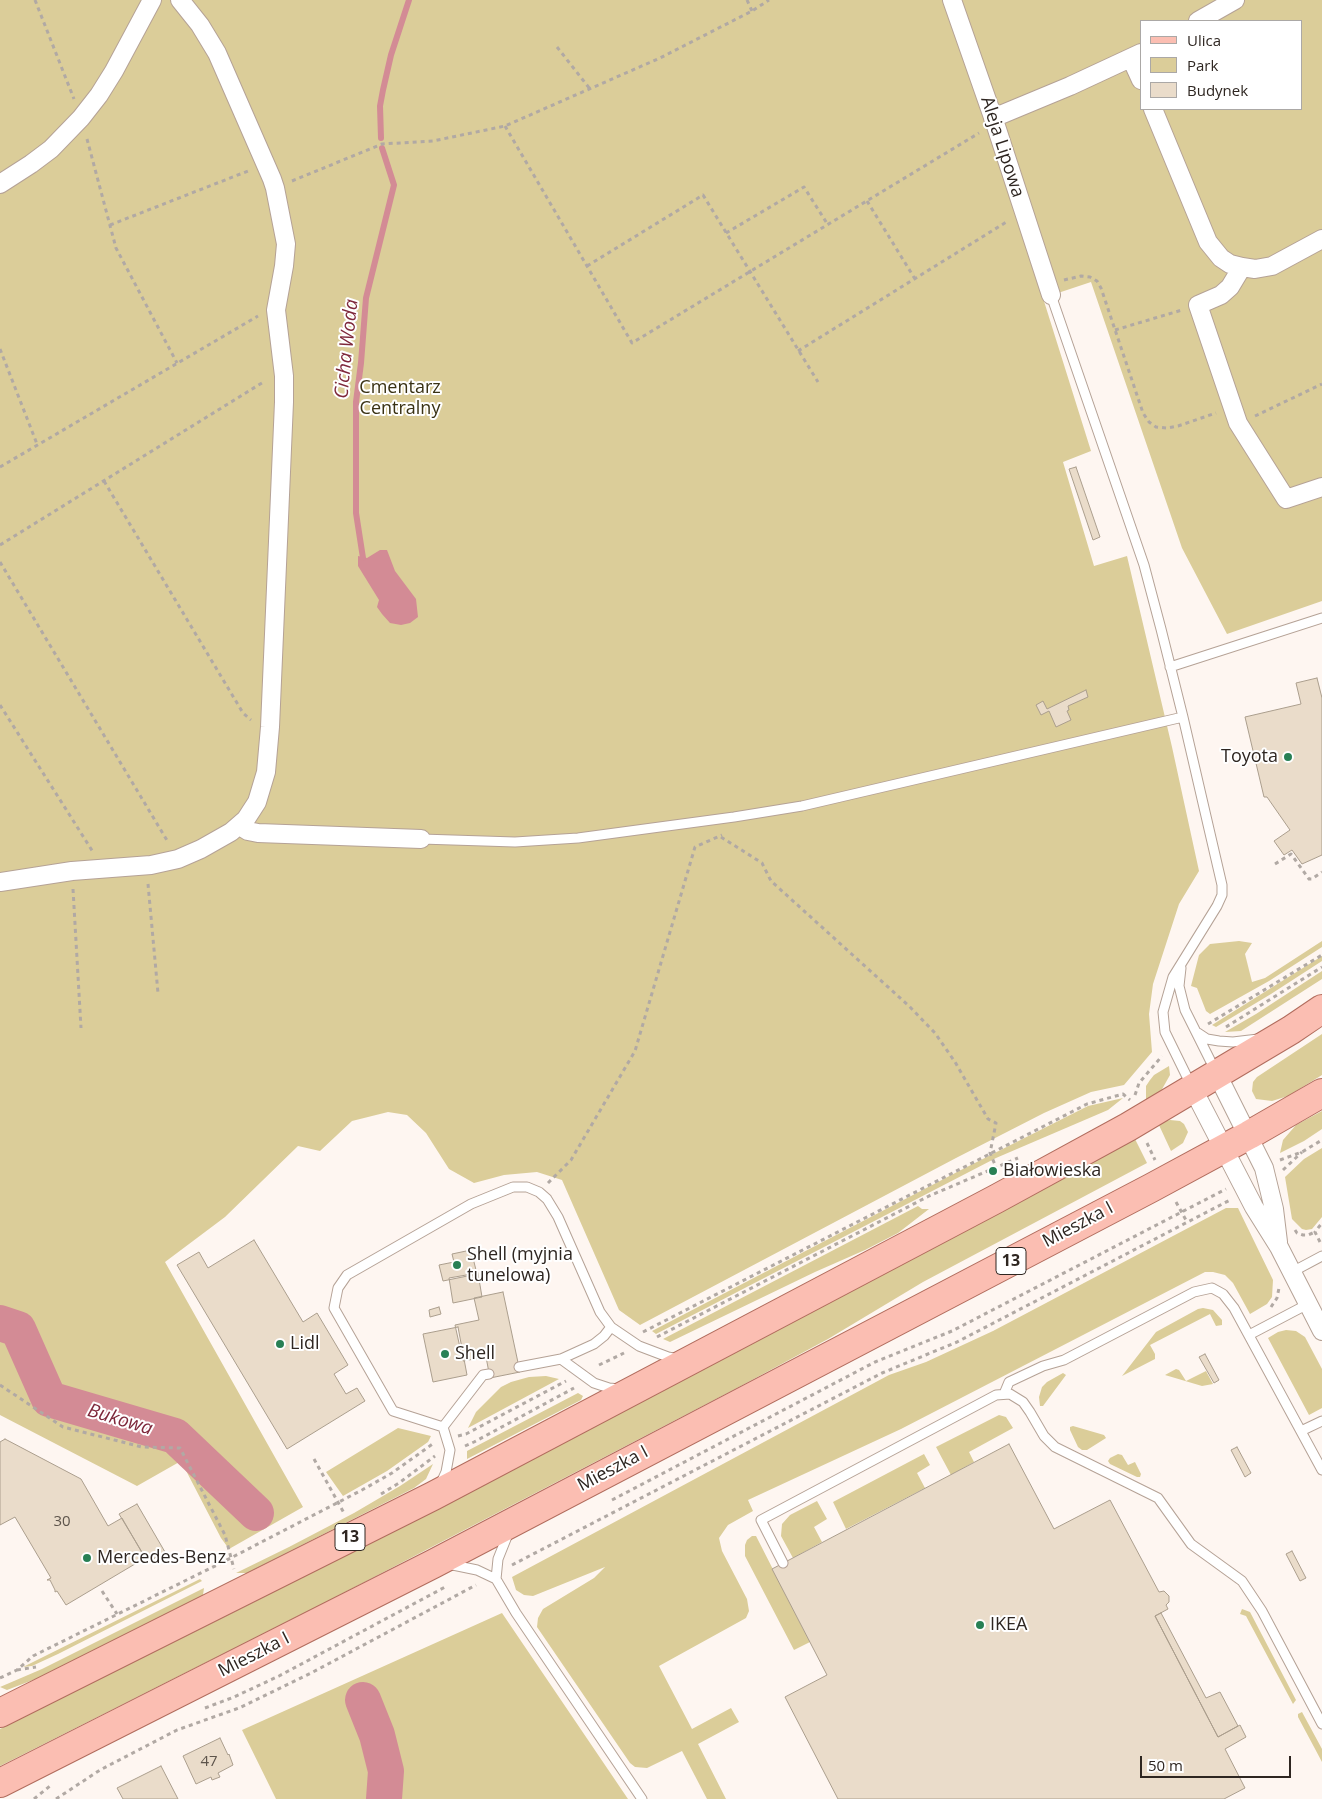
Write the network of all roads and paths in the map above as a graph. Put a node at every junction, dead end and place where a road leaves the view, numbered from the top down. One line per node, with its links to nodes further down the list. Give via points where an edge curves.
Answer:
1 (35, 0): 15 (path)
2 (152, 0): 15 (street, via 114,71)
3 (180, 0): 18 (street, via 217,53)
4 (747, 0): 8 (path)
5 (769, 0): 8 (path)
6 (952, 0): 16 (street, Aleja Lipowa)
7 (1235, 0): 9 (street)
8 (752, 11): 13 (path)
9 (1200, 20)
10 (557, 47): 13 (path)
11 (1136, 56): 12 (street); 16 (street)
12 (1140, 75)
13 (590, 89): 17 (path)
14 (1153, 110): 28 (street, via 1208,242 1221,258)
15 (81, 118): 19 (street, via 32,164); 23 (path)
16 (994, 120): 21 (path); 22 (street, Aleja Lipowa)
17 (505, 126): 20 (path, via 433,140 382,144); 27 (path)
18 (265, 164): 20 (street); 23 (path)
19 (0, 184)
20 (275, 188): 33 (street, via 286,244)
21 (867, 201): 24 (path); 30 (path)
22 (1024, 212): 30 (path); 31 (street, Aleja Lipowa)
23 (110, 225): 37 (path, via 116,248)
24 (828, 225): 25 (path, via 804,187); 29 (path)
25 (726, 233): 27 (path, via 703,196); 29 (path)
26 (1322, 239): 28 (street, via 1272,266)
27 (587, 266): 29 (path, via 632,343)
28 (1242, 267): 32 (street, via 1221,295)
29 (750, 272): 36 (path)
30 (915, 279): 36 (path)
31 (1049, 290): 34 (path, via 1062,280 1081,276 1097,281); 49 (lane, via 1144,565)
32 (1198, 305): 34 (path); 41 (street)
33 (276, 310): 37 (path, via 260,314); 38 (street)
34 (1115, 330): 41 (path, via 1143,413 1156,427 1167,428)
35 (0, 349): 42 (path)
36 (798, 350): 39 (path)
37 (177, 363): 42 (path)
38 (283, 370): 44 (path); 52 (street)
39 (818, 382)
40 (1322, 384): 41 (path)
41 (1236, 415): 45 (street, via 1286,499)
42 (37, 444): 43 (path)
43 (0, 467)
44 (104, 481): 46 (path); 52 (path, via 243,713 250,720)
45 (1322, 487)
46 (0, 545)
47 (0, 562): 57 (path)
48 (1322, 618): 49 (lane)
49 (1170, 667): 51 (lane)
50 (0, 705): 60 (path)
51 (1184, 717): 53 (lane, via 802,806); 65 (lane, via 1222,895)
52 (270, 728): 54 (street, via 262,786 252,810)
53 (734, 818): 55 (path); 56 (lane, via 578,838 515,842)
54 (240, 826): 56 (street, via 258,833); 57 (street, via 202,850)
55 (721, 837): 84 (path, via 762,863 771,880 935,1033 988,1118 996,1122); 90 (path, via 695,848 634,1051 571,1160)
56 (421, 839)
57 (178, 859): 59 (street)
58 (1275, 864): 62 (path, via 1291,854 1309,879)
59 (146, 866): 60 (street); 67 (path)
60 (104, 869): 61 (street)
61 (72, 871): 63 (street); 70 (path)
62 (1322, 872)
63 (0, 882)
64 (1322, 955): 69 (path)
65 (1183, 960): 73 (lane, via 1180,992); 76 (lane, via 1165,1001 1163,1021 1165,1032)
66 (1322, 967): 71 (path)
67 (158, 993)
68 (1322, 1009): 72 (main road, 13)
69 (1206, 1026)
70 (81, 1028)
71 (1223, 1029)
72 (1291, 1030): 73 (lane, via 1233,1042 1207,1039); 75 (main road, 13)
73 (1197, 1032): 75 (lane)
74 (1158, 1062): 78 (path, via 1138,1084)
75 (1218, 1074): 76 (main road, 13); 80 (street)
76 (1193, 1089): 82 (street); 107 (main road, 13, via 1031,1181)
77 (1322, 1093): 80 (main road, Mieszka I / 13)
78 (1133, 1102): 79 (path); 84 (path, via 1123,1094 1087,1104)
79 (1126, 1106)
80 (1249, 1135): 82 (main road, Mieszka I / 13); 96 (street, via 1268,1180)
81 (1322, 1140): 83 (path)
82 (1224, 1149): 96 (street); 129 (main road, Mieszka I / 13)
83 (1302, 1152): 86 (path); 88 (path)
84 (990, 1153): 87 (path); 105 (path)
85 (1021, 1156): 87 (path)
86 (1277, 1161)
87 (996, 1167): 106 (path, via 929,1196)
88 (1281, 1172)
89 (1230, 1187): 92 (path)
90 (539, 1192): 102 (lane, via 558,1217 600,1312); 118 (lane, via 527,1187 514,1187 471,1204 347,1275 338,1288 334,1308 393,1411)
91 (1236, 1198): 93 (path)
92 (1182, 1212): 93 (path); 126 (path, via 952,1331 875,1362)
93 (1187, 1222): 135 (path, via 957,1342 882,1373)
94 (1322, 1223): 95 (path, via 1315,1232)
95 (1322, 1246)
96 (1279, 1247): 98 (street)
97 (1322, 1256): 98 (lane)
98 (1292, 1272): 100 (street)
99 (1279, 1284): 101 (path, via 1270,1308)
100 (1308, 1304): 103 (street); 104 (lane)
101 (1242, 1323): 104 (lane); 116 (lane, via 1223,1294 1206,1288 1064,1360 1009,1382)
102 (611, 1326): 105 (lane); 108 (lane, via 594,1344)
103 (1322, 1331)
104 (1249, 1335): 119 (lane)
105 (629, 1340): 106 (lane)
106 (639, 1346): 107 (lane, via 678,1359); 109 (path)
107 (698, 1356): 115 (main road, 13)
108 (561, 1358): 110 (lane); 115 (lane, via 594,1384)
109 (599, 1365)
110 (519, 1367)
111 (489, 1374): 118 (lane, via 483,1375)
112 (565, 1382): 120 (path)
113 (0, 1386): 130 (path, via 63,1427 142,1447 180,1448 225,1535)
114 (574, 1388): 122 (path)
115 (635, 1389): 125 (main road, 13)
116 (1004, 1394): 131 (lane, via 996,1395 761,1520); 141 (lane, via 1023,1402 1044,1436 1055,1446 1158,1498 1191,1544 1242,1581 1262,1611)
117 (1322, 1421): 119 (lane)
118 (443, 1427): 125 (lane, via 450,1450 449,1460)
119 (1301, 1431): 124 (lane)
120 (466, 1434)
121 (437, 1441): 127 (path, via 392,1473)
122 (465, 1446)
123 (314, 1459): 127 (path)
124 (1322, 1470)
125 (433, 1496): 140 (main road, 13)
126 (607, 1502)
127 (338, 1503): 128 (path); 130 (path)
128 (344, 1513)
129 (520, 1518): 132 (main road, Mieszka I / 13); 135 (lane, via 501,1548)
130 (231, 1558): 133 (path); 137 (path)
131 (783, 1563)
132 (433, 1564): 134 (lane, via 456,1564); 142 (main road, Mieszka I / 13)
133 (234, 1569)
134 (477, 1570): 135 (lane); 139 (path, via 279,1676)
135 (495, 1576): 145 (path, via 314,1672 239,1708 177,1730 100,1770); 146 (lane, via 516,1613)
136 (102, 1592): 137 (path)
137 (117, 1614): 138 (path, via 33,1656)
138 (0, 1678)
139 (202, 1709)
140 (0, 1713)
141 (1322, 1724)
142 (0, 1783)
143 (55, 1784): 144 (path)
144 (34, 1799)
145 (56, 1799)
146 (642, 1799)

